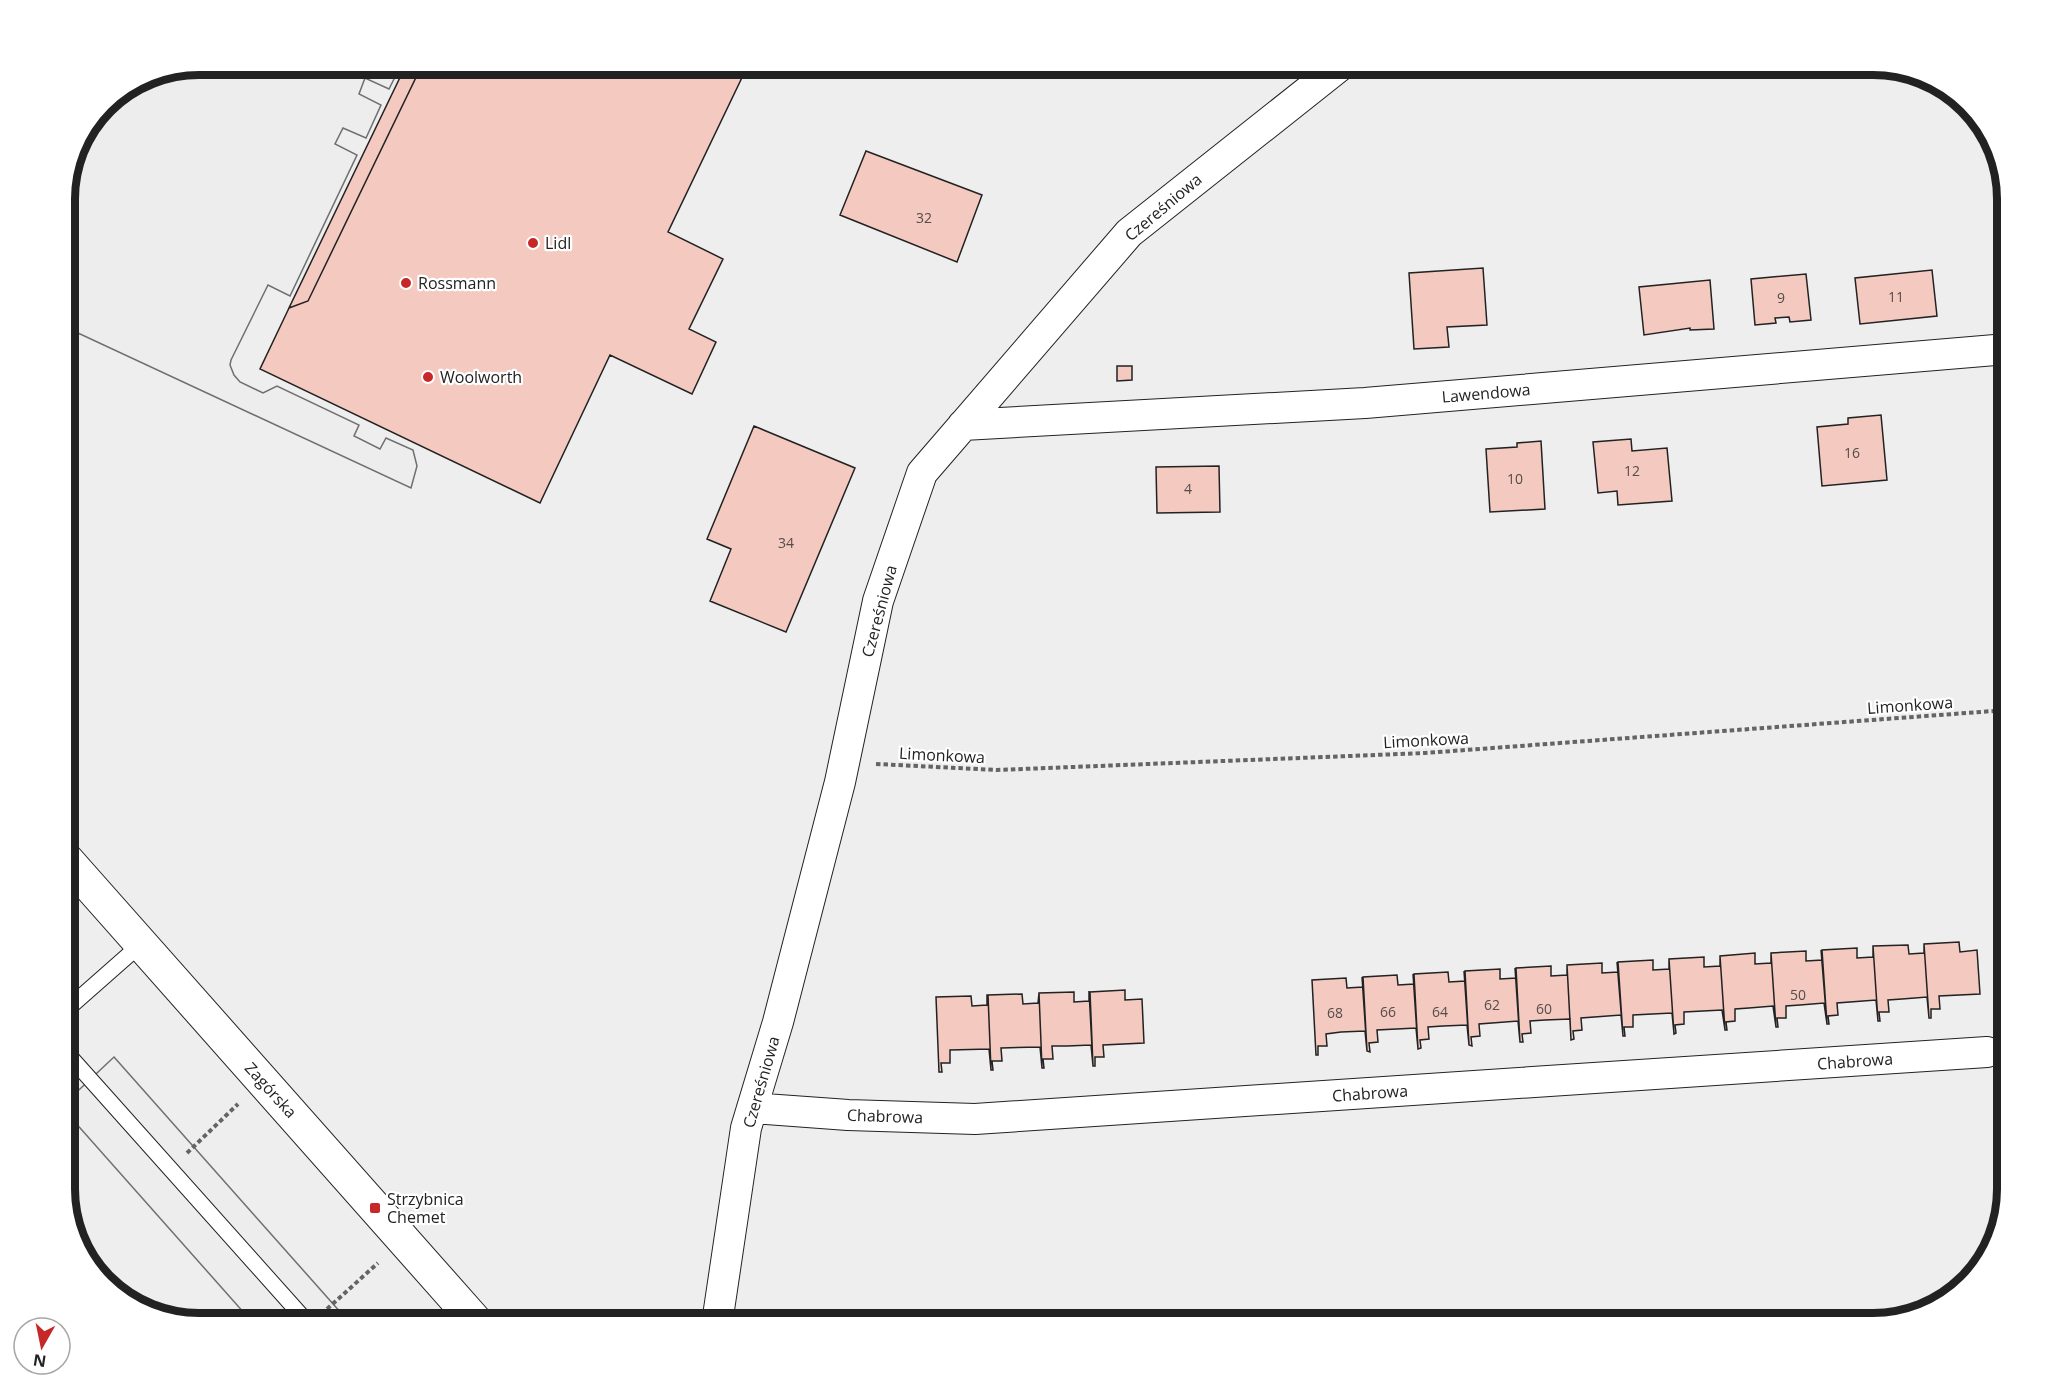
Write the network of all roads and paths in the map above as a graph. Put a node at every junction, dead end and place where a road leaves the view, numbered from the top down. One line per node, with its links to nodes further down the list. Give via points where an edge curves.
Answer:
1 (1327, 75): 3 (street, Czereśniowa, via 1129,233)
2 (1997, 350): 3 (street, Lawendowa, via 1365,403)
3 (963, 425): 5 (street, Czereśniowa, via 922,473 878,601)
4 (1997, 711): 5 (path, Limonkowa, via 1413,753 997,770)
5 (844, 762): 12 (street, Czereśniowa, via 778,1022)
6 (75, 869): 7 (highway, Zagórska)
7 (141, 944): 8 (lane); 17 (highway, Zagórska)
8 (75, 1002)
9 (1987, 1052): 12 (street, Chabrowa, via 975,1119)
10 (75, 1062): 13 (lane)
11 (238, 1103): 13 (path)
12 (752, 1108): 18 (street, Czereśniowa)
13 (170, 1169): 15 (lane)
14 (378, 1263): 16 (path)
15 (307, 1313)
16 (322, 1313)
17 (468, 1313)
18 (718, 1313)

